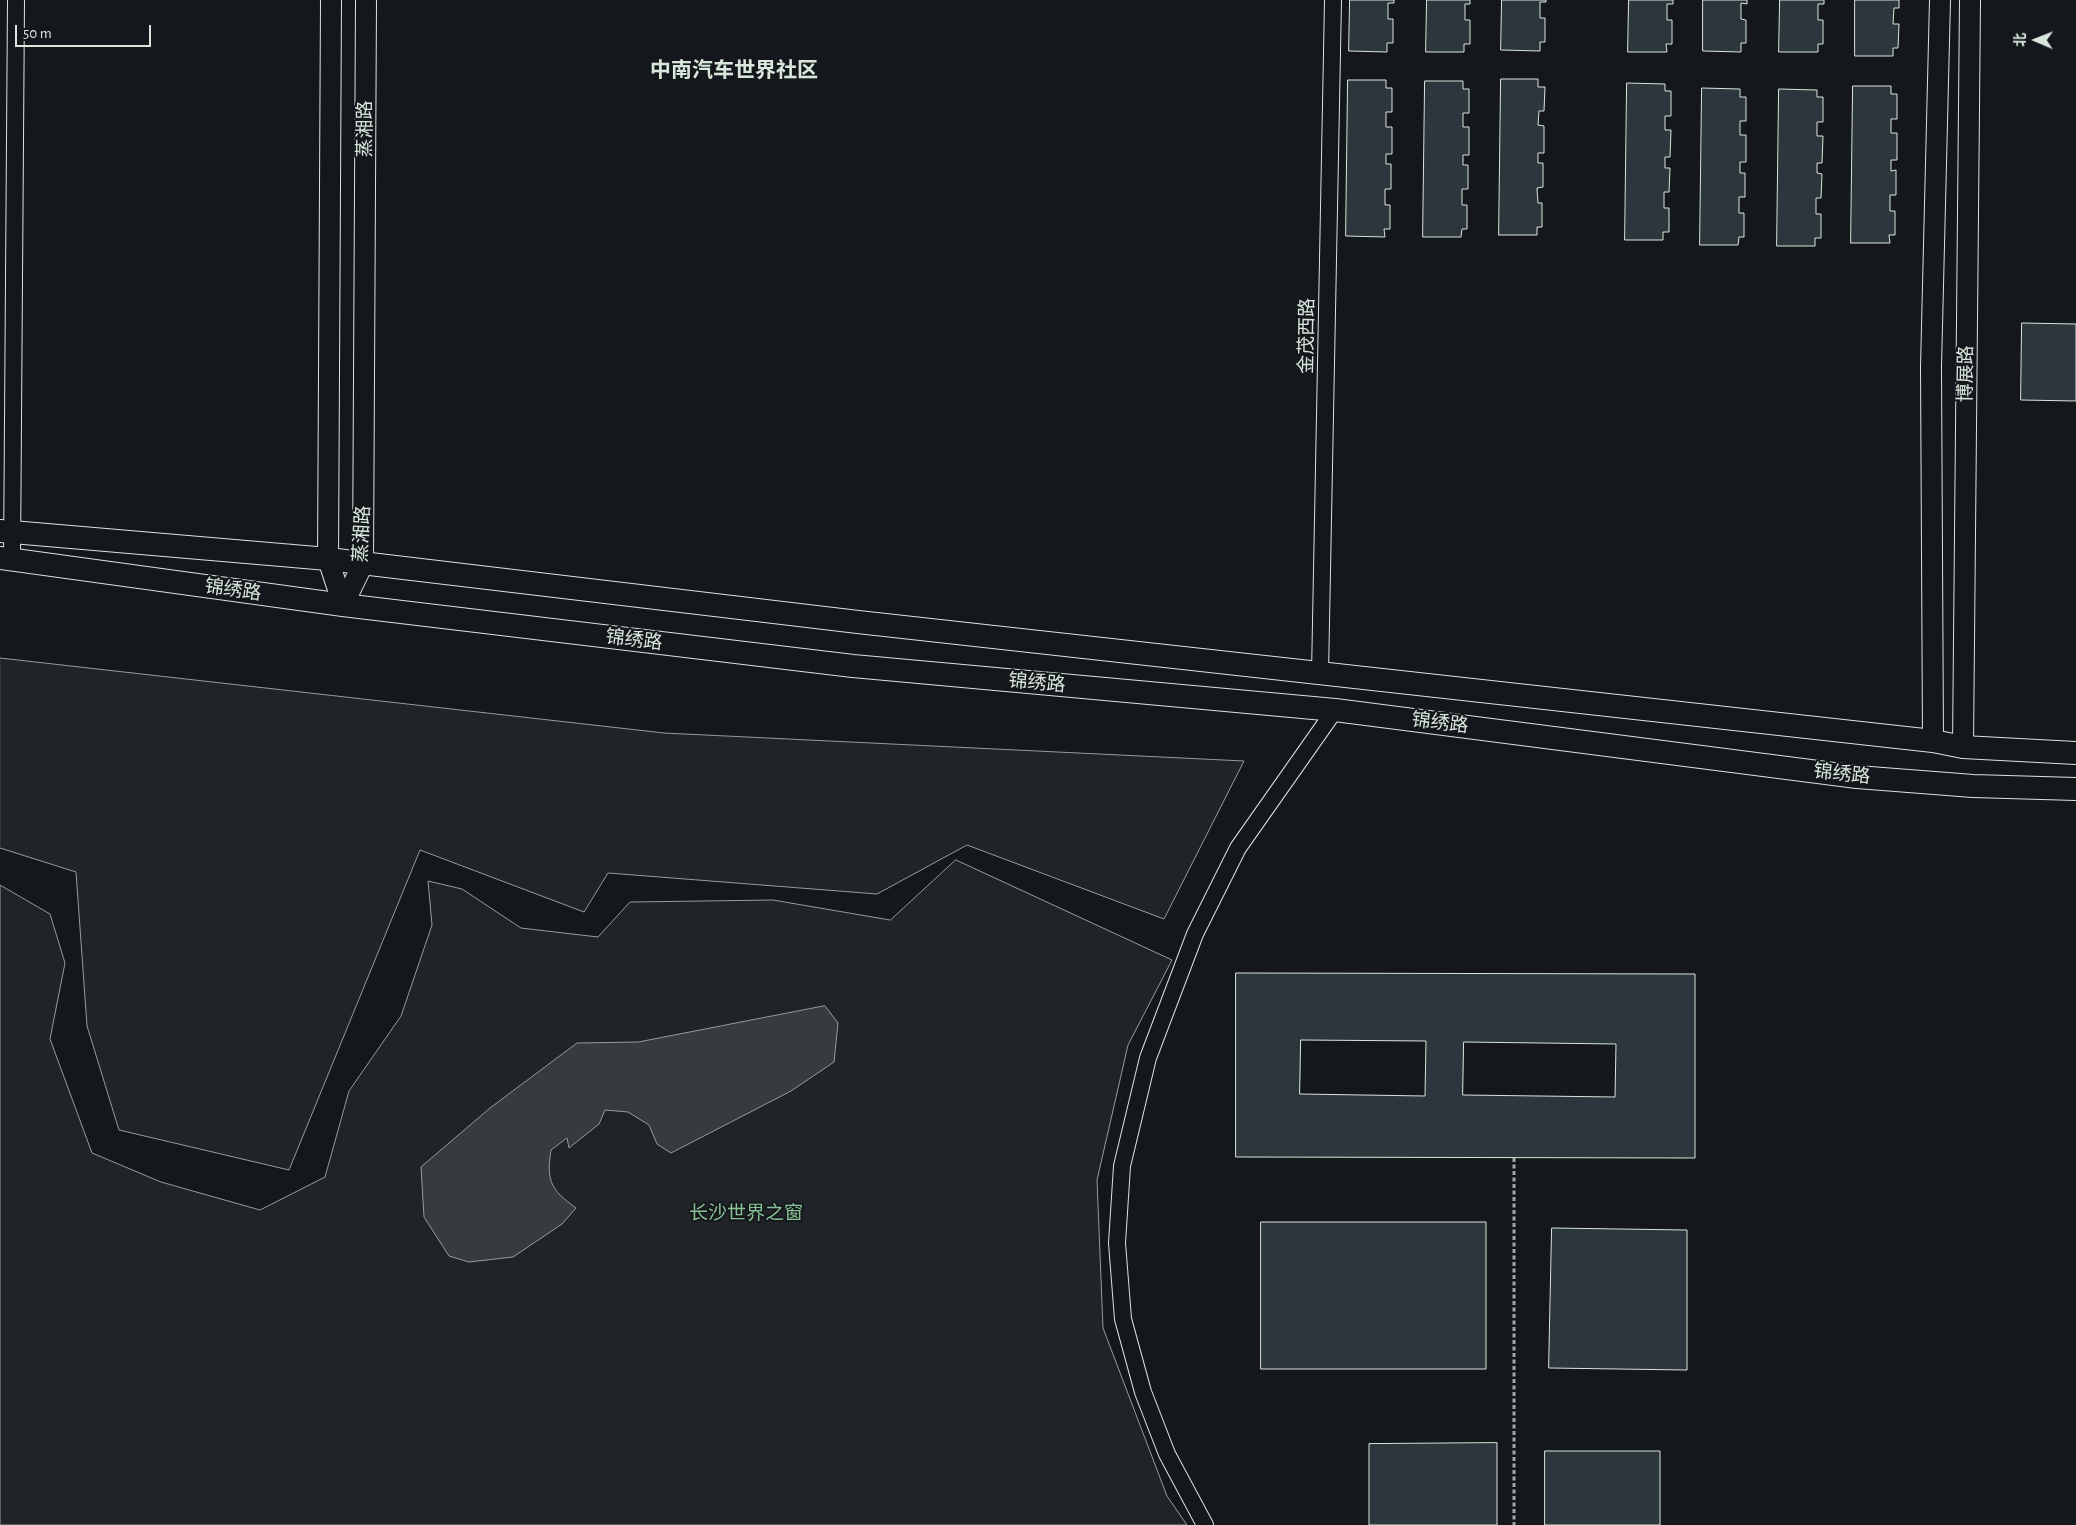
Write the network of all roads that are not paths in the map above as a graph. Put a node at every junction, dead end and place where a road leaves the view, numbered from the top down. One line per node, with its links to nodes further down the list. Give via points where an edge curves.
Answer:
1 (16, 0): 7 (street)
2 (331, 0): 9 (street, 蒸湘路)
3 (366, 0): 10 (street, 蒸湘路)
4 (1333, 0): 12 (street, 金茂西路)
5 (1940, 0): 14 (street, 博展路, via 1931,367)
6 (1970, 0): 15 (street, 博展路)
7 (7, 532): 8 (street); 9 (main road, 锦绣路)
8 (6, 559): 11 (main road, 锦绣路)
9 (328, 559): 10 (main road, 锦绣路); 11 (street, 蒸湘路)
10 (363, 564): 11 (street, 蒸湘路); 12 (main road, 锦绣路)
11 (343, 606): 13 (main road, 锦绣路, via 853,666)
12 (1320, 674): 14 (main road, 锦绣路)
13 (1335, 710): 17 (main road, 锦绣路, via 1857,777 1972,786); 18 (street, via 1238,848 1195,934 1148,1058 1122,1166 1117,1243 1122,1319 1143,1392 1164,1445)
14 (1933, 741): 15 (main road, 锦绣路)
15 (1963, 747): 16 (main road, 锦绣路)
16 (2076, 753)
17 (2076, 789)
18 (1205, 1525)

